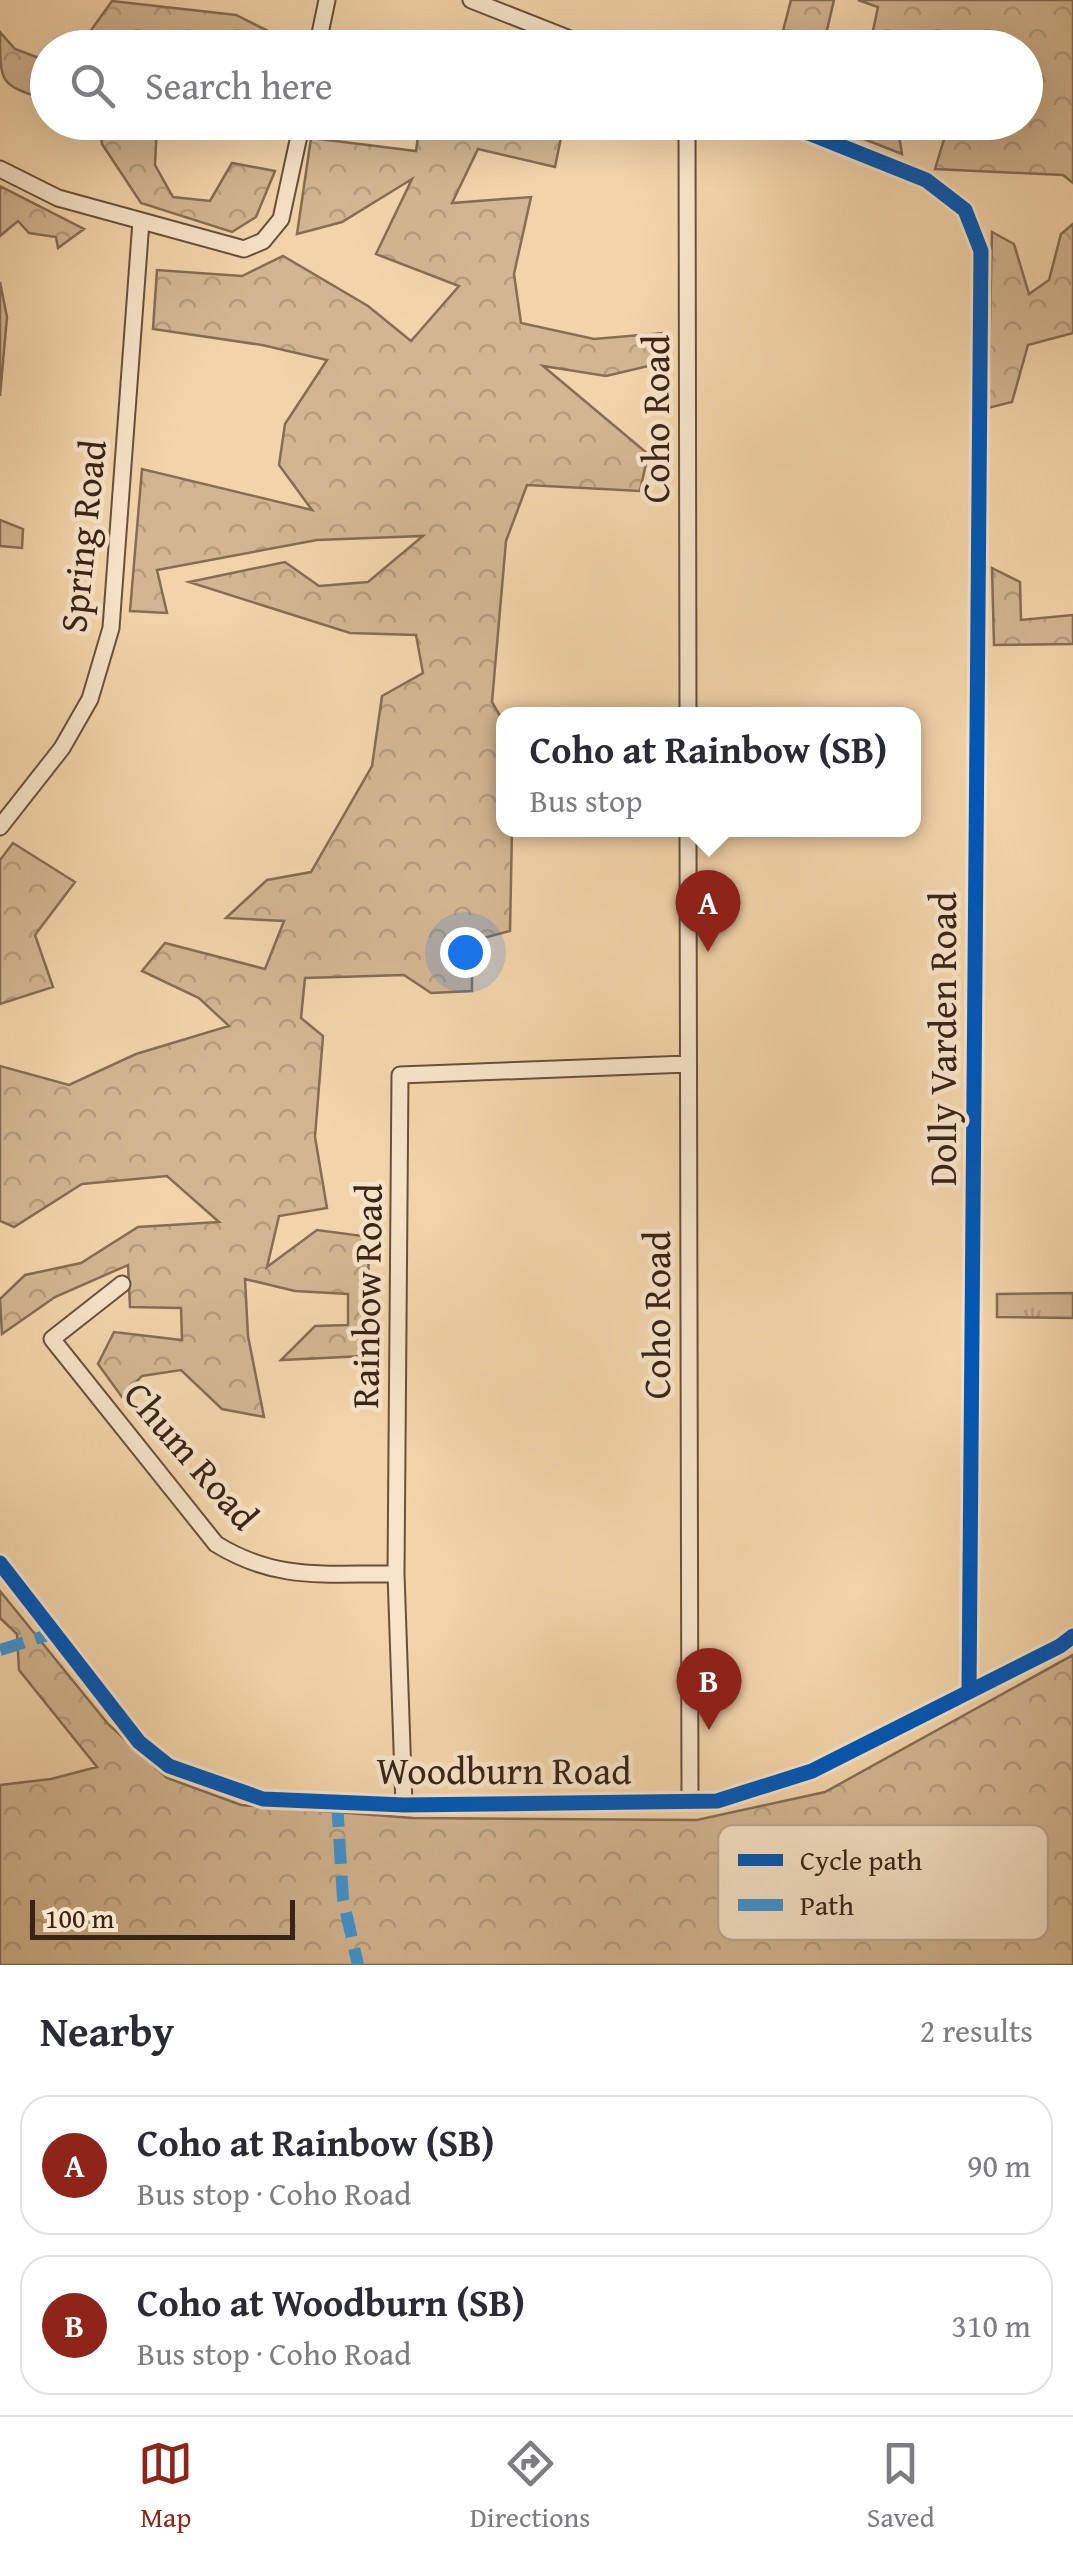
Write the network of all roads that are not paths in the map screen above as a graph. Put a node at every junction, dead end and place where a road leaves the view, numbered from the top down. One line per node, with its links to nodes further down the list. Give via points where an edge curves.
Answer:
1 (328, 0): 3 (street)
2 (471, 0): 4 (street)
3 (322, 30)
4 (548, 30)
5 (298, 140): 9 (street, via 282,218 263,241 244,249)
6 (687, 140): 10 (street, Coho Road)
7 (826, 140): 18 (street, Dolly Varden Road, via 926,180 965,210 981,251)
8 (0, 170): 9 (street, via 58,198)
9 (141, 221): 11 (street, Spring Road, via 111,628 90,699 62,748)
10 (688, 707)
11 (0, 826)
12 (688, 837): 13 (street, Coho Road)
13 (688, 1064): 16 (street, Rainbow Road, via 400,1075); 19 (street, Coho Road)
14 (122, 1284): 16 (street, Chum Road, via 52,1339 216,1544 278,1572)
15 (0, 1563): 20 (street, Woodburn Road, via 139,1742 168,1766 263,1800)
16 (396, 1574): 20 (street, Rainbow Road)
17 (1073, 1636): 18 (street, Woodburn Road)
18 (969, 1692): 19 (street, Woodburn Road, via 812,1770 717,1802)
19 (690, 1801): 20 (street, Woodburn Road)
20 (404, 1805)

